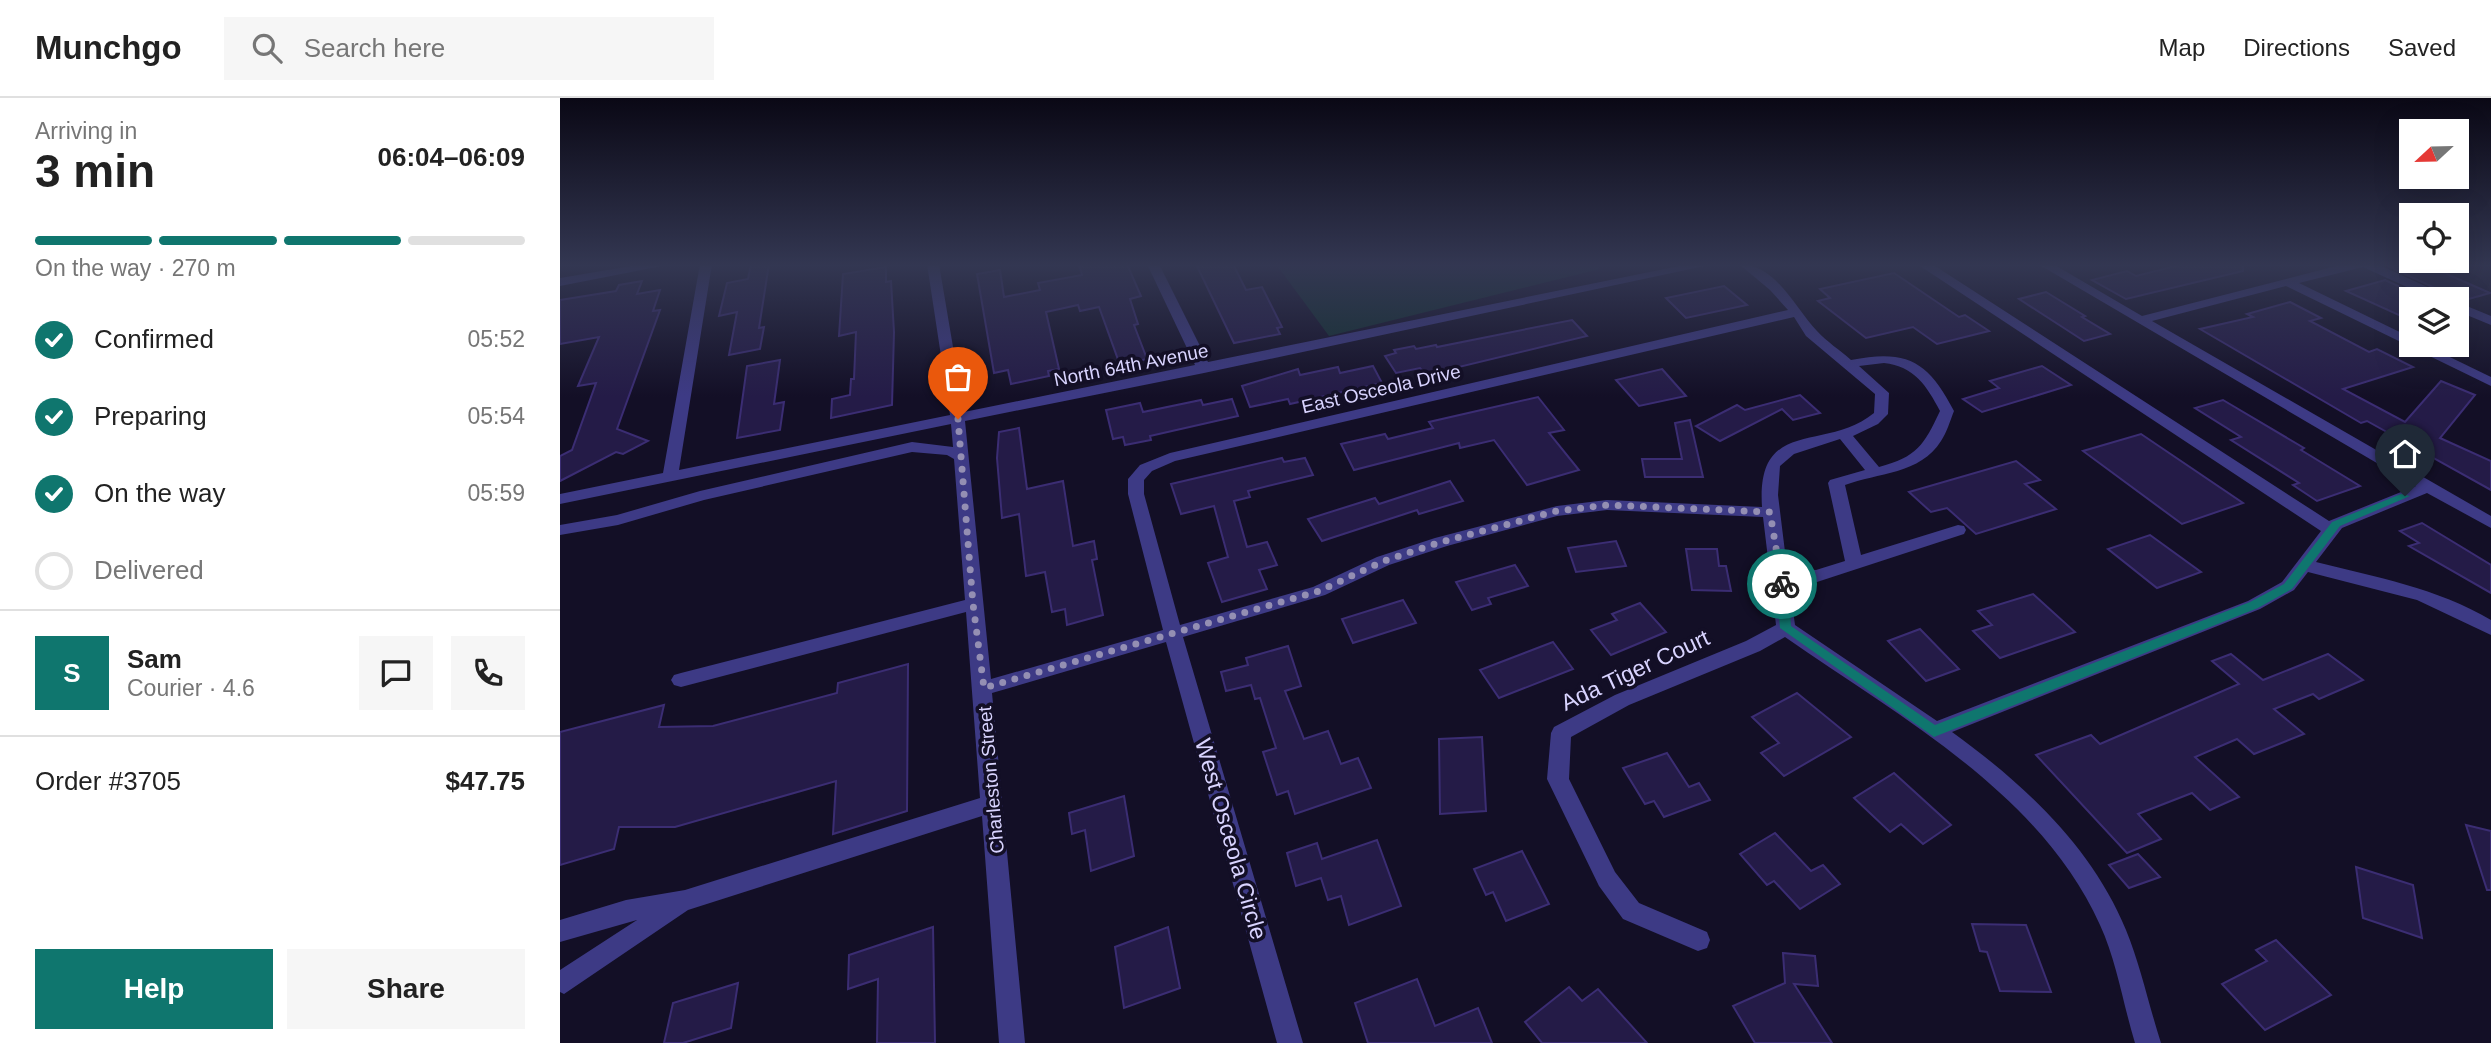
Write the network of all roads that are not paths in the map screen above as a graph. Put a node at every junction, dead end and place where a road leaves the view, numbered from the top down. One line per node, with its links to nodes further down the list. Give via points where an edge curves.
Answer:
1 (699, 308): 23 (street)
2 (940, 308): 19 (street, Charleston Street)
3 (1174, 308): 17 (street)
4 (1496, 308): 17 (street, North 64th Avenue)
5 (1793, 308): 11 (street)
6 (1991, 308): 30 (street)
7 (2120, 308): 12 (street)
8 (2186, 308): 12 (street)
9 (2340, 308): 14 (street)
10 (2469, 311): 13 (street)
11 (1797, 312): 16 (street, via 1811,333); 37 (street, East Osceola Drive, via 1170,458 1146,468 1136,479 1136,494)
12 (2140, 320): 24 (street)
13 (2491, 321)
14 (2399, 337)
15 (2440, 357): 18 (street)
16 (1850, 364): 20 (street, via 1882,393 1881,414 1868,427); 22 (street, via 1881,356 1907,362 1931,382 1947,411 1931,445 1897,467)
17 (1204, 369): 19 (street, North 64th Avenue)
18 (2491, 382)
19 (959, 426): 21 (street, Charleston Street); 23 (street, North 64th Avenue)
20 (1844, 433): 22 (street); 26 (street, via 1782,453 1770,468)
21 (962, 457): 28 (street, via 951,451 912,447 700,496 618,520); 34 (street, Charleston Street)
22 (1874, 471): 31 (street, via 1836,483)
23 (670, 476): 25 (street, North 64th Avenue)
24 (2428, 487): 27 (street); 30 (street)
25 (560, 499)
26 (1770, 512): 33 (street); 37 (street, via 1607,505 1557,511 1441,542 1384,561 1319,591)
27 (2491, 523)
28 (560, 530)
29 (1958, 530): 31 (street)
30 (2331, 530): 32 (street)
31 (1855, 565): 33 (street, via 1817,576)
32 (2304, 565): 36 (street, via 2419,591); 40 (street, via 2288,586 2254,605)
33 (1780, 574): 35 (street)
34 (973, 604): 38 (street); 39 (street, Charleston Street)
35 (1786, 628): 40 (street); 44 (street, Ada Tiger Court, via 1622,700 1561,733 1558,779 1607,879 1632,911)
36 (2491, 628)
37 (1173, 634): 39 (street); 47 (street, West Osceola Circle)
38 (681, 680)
39 (984, 688): 41 (street, Charleston Street)
40 (1934, 732): 48 (street, via 2018,796 2067,849 2108,916)
41 (993, 803): 42 (street); 46 (street, Charleston Street)
42 (685, 901): 43 (street, via 626,911); 45 (street)
43 (560, 931)
44 (1698, 940)
45 (564, 982)
46 (1012, 1043)
47 (1290, 1043)
48 (2148, 1043)

